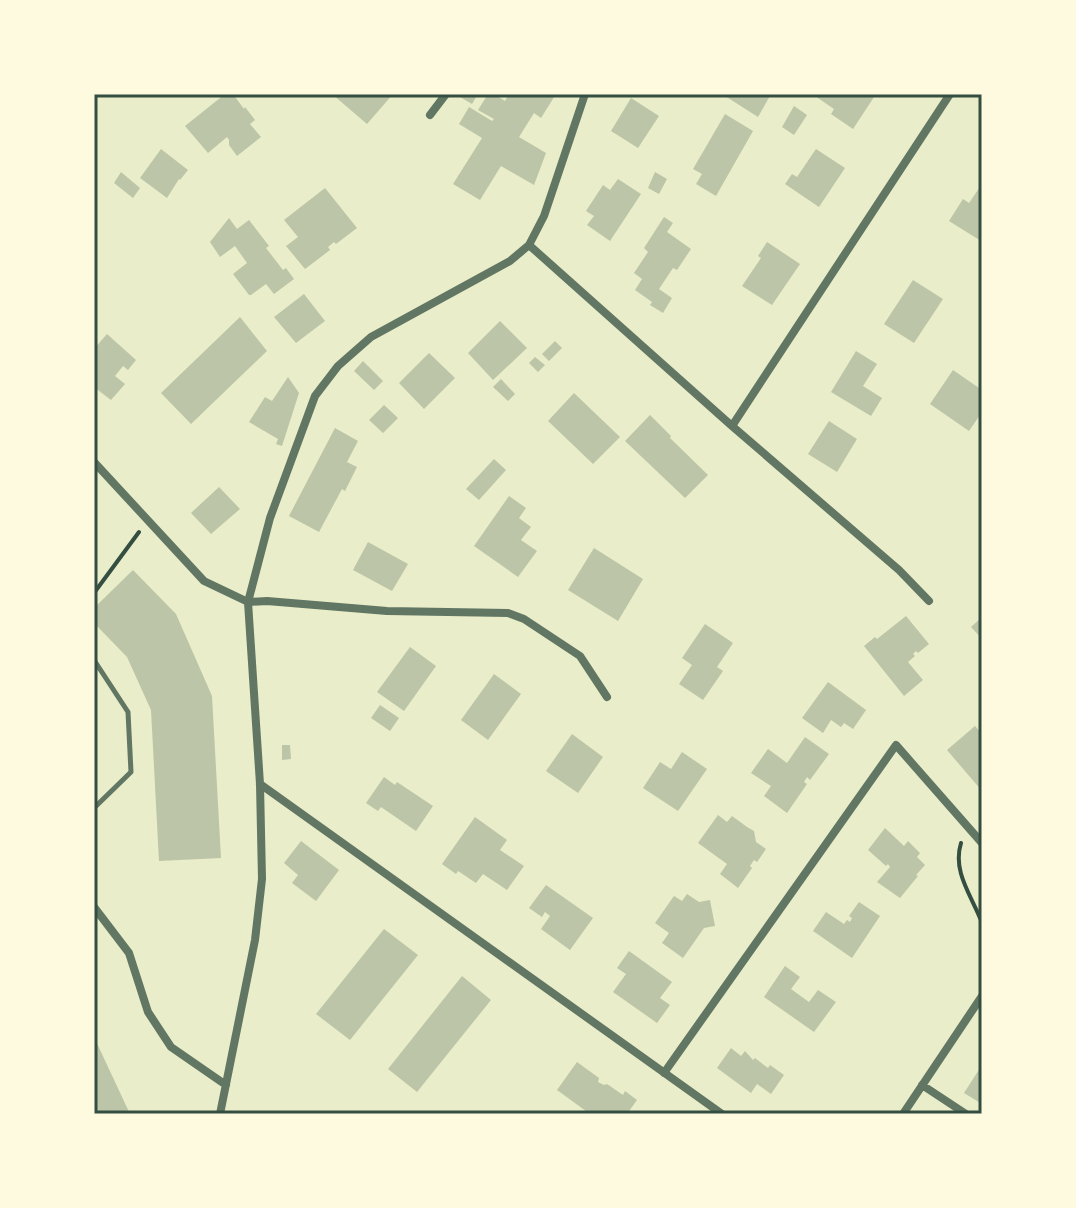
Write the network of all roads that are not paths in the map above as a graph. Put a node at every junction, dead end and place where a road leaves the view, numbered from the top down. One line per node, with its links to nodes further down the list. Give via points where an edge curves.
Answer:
1 (446, 94): 4 (street)
2 (585, 94): 5 (street)
3 (950, 94): 6 (street)
4 (430, 115)
5 (529, 245): 6 (street); 9 (street, via 510,261 371,337 338,366 315,396 270,518)
6 (732, 426): 8 (street)
7 (94, 462): 9 (street, via 204,581)
8 (929, 601)
9 (248, 602): 11 (street, via 508,613 580,656); 12 (street)
10 (94, 660): 13 (lane, via 128,712 131,772)
11 (607, 697)
12 (260, 784): 17 (street); 18 (street, via 262,879)
13 (94, 808)
14 (982, 843): 17 (street, via 896,745)
15 (94, 907): 18 (street, via 129,953 148,1012 171,1047)
16 (982, 996): 19 (street)
17 (664, 1073): 21 (street)
18 (226, 1085): 20 (street)
19 (922, 1085): 22 (street); 23 (street)
20 (220, 1114)
21 (722, 1114)
22 (903, 1114)
23 (966, 1114)

